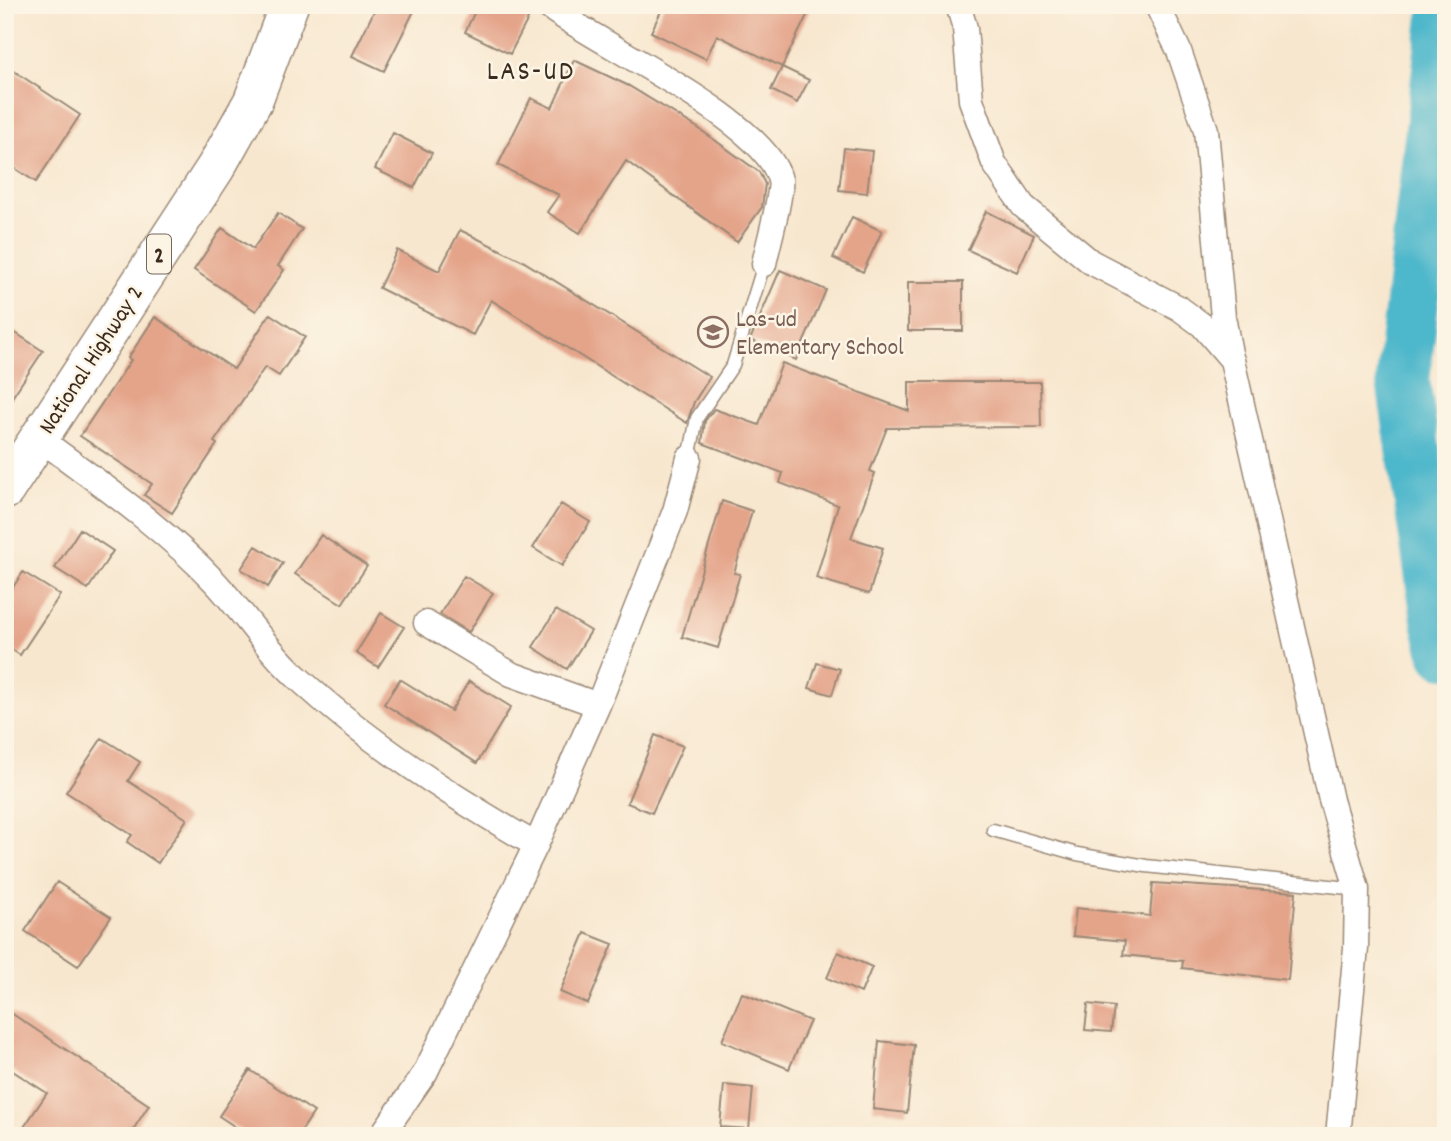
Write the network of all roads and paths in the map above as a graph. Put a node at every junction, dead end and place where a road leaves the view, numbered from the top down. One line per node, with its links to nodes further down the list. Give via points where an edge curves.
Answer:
1 (289, 5): 7 (highway, National Highway 2 / 2, via 253,101 215,167)
2 (546, 5): 5 (street, via 740,128 771,160 781,181)
3 (958, 5): 6 (street, via 965,28 971,100 994,163 1023,206 1091,262 1202,325)
4 (1157, 5): 6 (street, via 1179,51 1206,130 1223,317)
5 (764, 264): 8 (lane, via 733,365 697,418)
6 (1232, 360): 14 (street, via 1331,800)
7 (39, 438): 9 (highway, National Highway 2 / 2); 13 (street, via 144,517 215,582 273,653 327,703 460,801)
8 (689, 458): 11 (street, via 676,511)
9 (5, 489)
10 (426, 623): 11 (street, via 511,674)
11 (598, 705): 13 (street)
12 (993, 830): 14 (lane, via 1077,854 1146,866)
13 (536, 845): 15 (street, via 425,1073)
14 (1357, 889): 16 (street, via 1356,948)
15 (381, 1136)
16 (1338, 1136)

